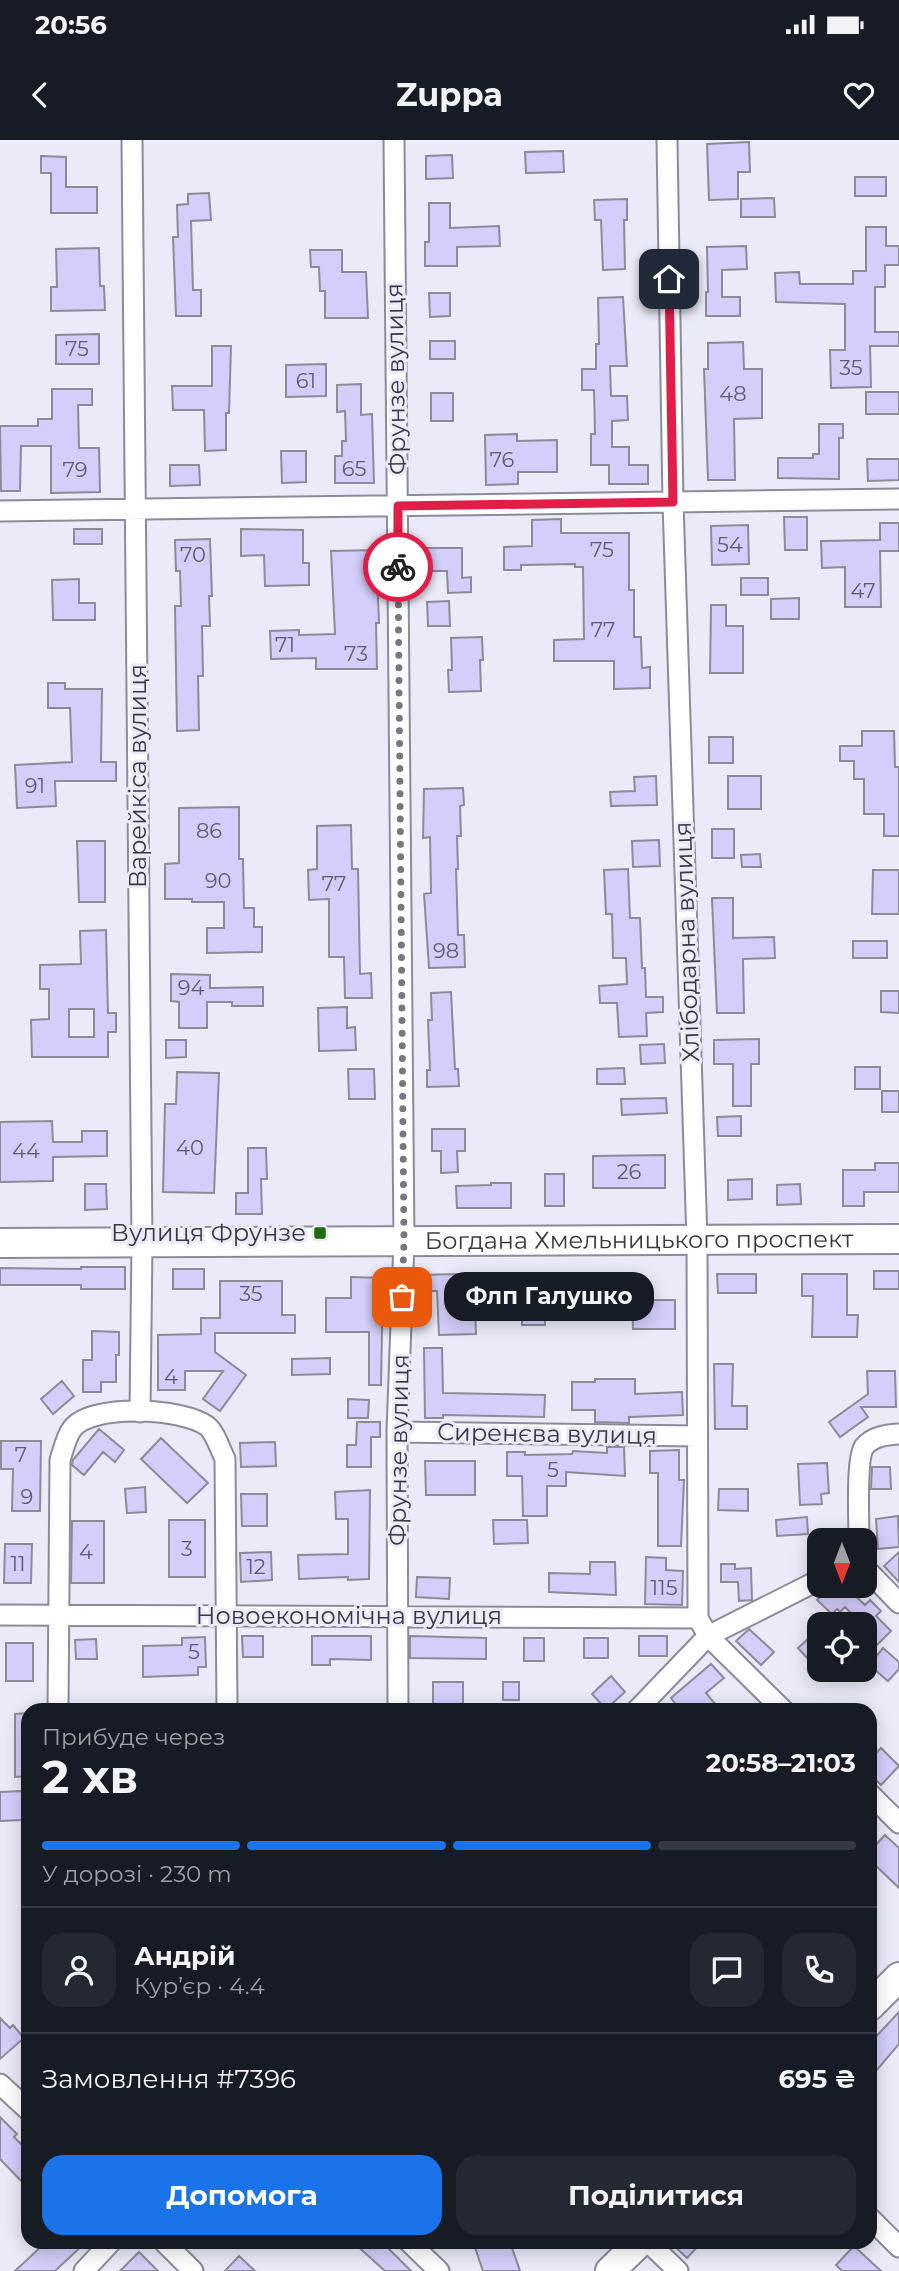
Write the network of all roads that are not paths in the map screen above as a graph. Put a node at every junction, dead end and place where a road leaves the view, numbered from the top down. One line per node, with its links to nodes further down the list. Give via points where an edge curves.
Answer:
1 (132, 140): 7 (street, Варейкіса вулиця)
2 (394, 140): 6 (street, Фрунзе вулиця)
3 (667, 140): 5 (street, Хлібодарна вулиця)
4 (899, 499): 5 (street)
5 (673, 502): 6 (street); 10 (street, Хлібодарна вулиця)
6 (398, 506): 7 (street); 11 (street, Фрунзе вулиця)
7 (136, 509): 8 (street); 13 (street, Варейкіса вулиця)
8 (0, 511)
9 (899, 1239): 10 (main road, Богдана Хмельницького проспект)
10 (697, 1240): 11 (main road, Богдана Хмельницького проспект); 17 (street, Хлібодарна вулиця)
11 (404, 1242): 13 (main road, Богдана Хмельницького проспект); 15 (street, Фрунзе вулиця)
12 (0, 1243): 13 (main road, Богдана Хмельницького проспект)
13 (142, 1243): 14 (street, Варейкіса вулиця)
14 (140, 1412): 23 (street, via 96,1414 72,1428 60,1460); 24 (street, via 184,1414 209,1427 225,1458)
15 (397, 1432): 17 (street, Сиренєва вулиця); 25 (street, Фрунзе вулиця)
16 (899, 1434): 18 (street, via 871,1440 860,1455)
17 (697, 1436): 26 (street, Хлібодарна вулиця)
18 (859, 1528)
19 (877, 1580): 21 (street)
20 (807, 1586): 27 (street)
21 (899, 1603)
22 (0, 1615): 23 (street, Новоекономічна вулиця)
23 (58, 1615): 24 (street, Новоекономічна вулиця); 28 (street)
24 (226, 1616): 25 (street, Новоекономічна вулиця); 29 (street)
25 (397, 1616): 26 (street, Новоекономічна вулиця); 30 (street, Фрунзе вулиця)
26 (698, 1618): 27 (street, Хлібодарна вулиця)
27 (708, 1636): 31 (street); 32 (street, Хлібодарна вулиця)
28 (58, 1703)
29 (227, 1703)
30 (398, 1703)
31 (645, 1703)
32 (776, 1703)
33 (877, 1801): 34 (street)
34 (899, 1823)
35 (899, 1977): 36 (main road)
36 (877, 1999)
37 (0, 2084): 38 (street)
38 (21, 2104)
39 (877, 2225): 40 (street)
40 (899, 2247)
41 (104, 2249): 46 (street)
42 (171, 2249): 47 (street)
43 (416, 2249): 48 (street)
44 (633, 2249): 49 (main road)
45 (655, 2249): 50 (street)
46 (84, 2271)
47 (193, 2271)
48 (439, 2271)
49 (610, 2271)
50 (678, 2271)

